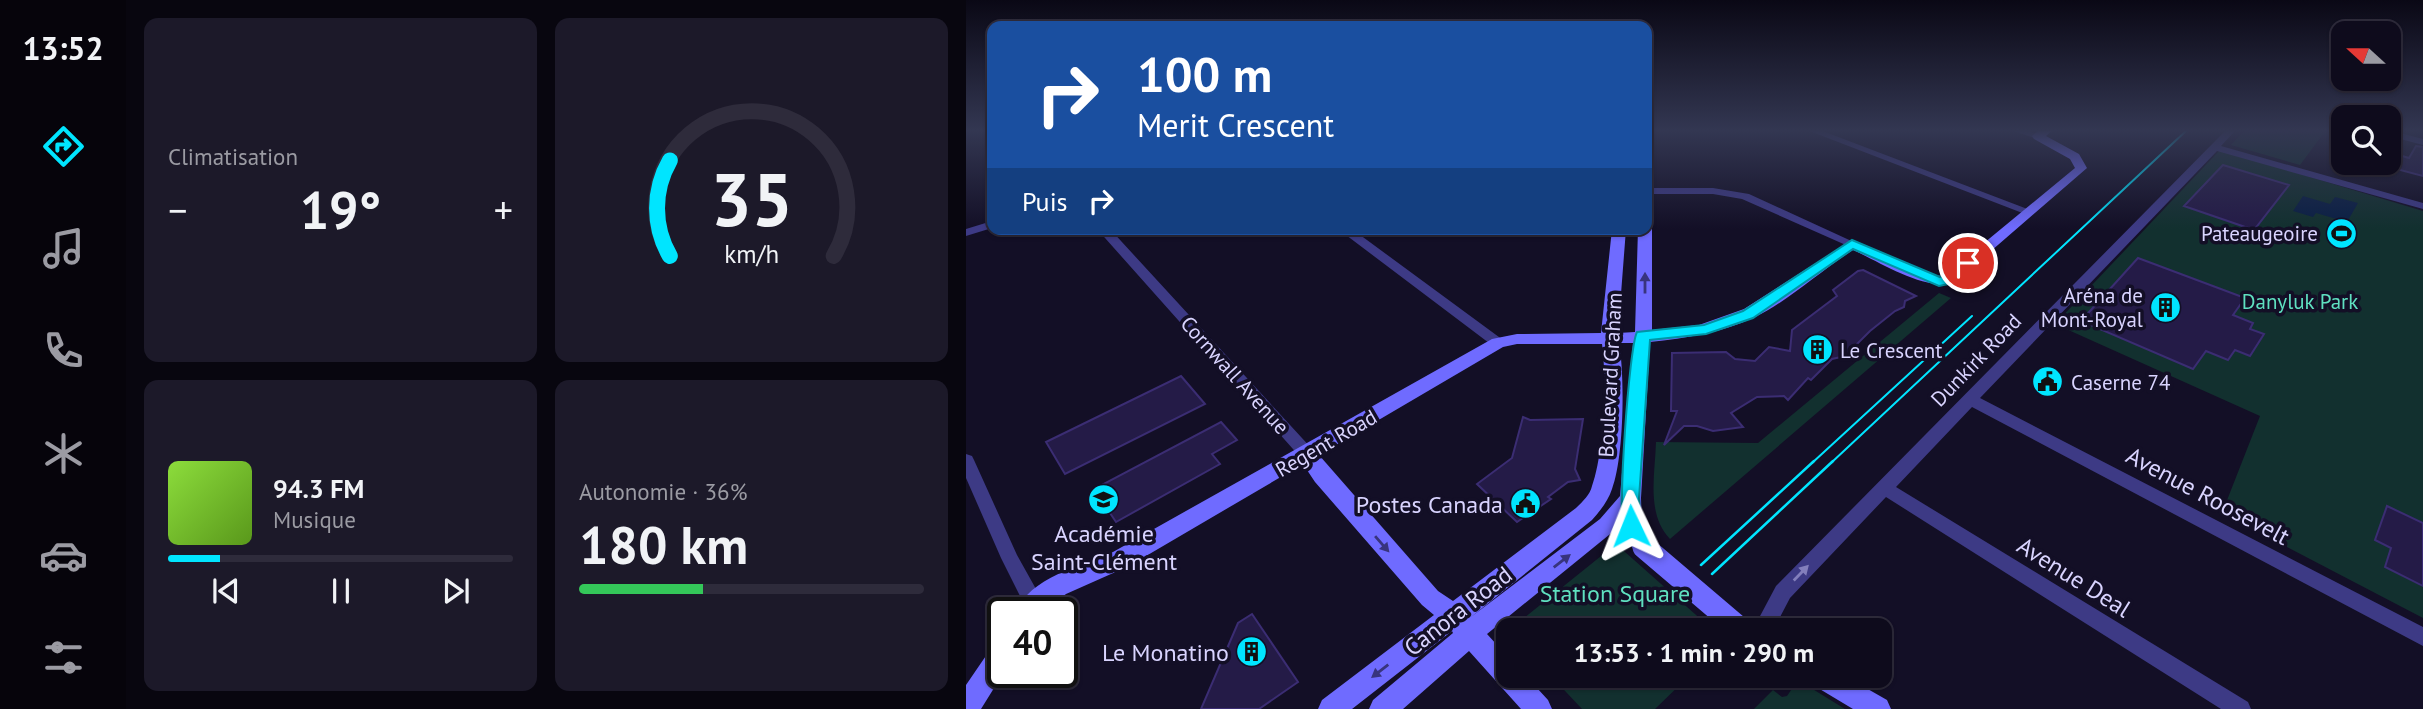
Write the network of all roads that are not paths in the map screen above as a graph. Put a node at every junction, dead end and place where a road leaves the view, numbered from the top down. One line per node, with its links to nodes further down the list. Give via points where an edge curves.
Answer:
1 (1900, 163): 7 (street)
2 (2078, 163): 7 (street, via 2081,167)
3 (2199, 163): 18 (street, Dunkirk Road)
4 (2272, 163): 6 (street)
5 (1652, 191): 14 (street, via 1745,196)
6 (2423, 206)
7 (2029, 212): 14 (street, via 1948,280 1927,278)
8 (987, 227): 9 (street)
9 (966, 233)
10 (1108, 235): 19 (street, Cornwall Avenue)
11 (1352, 235): 17 (street)
12 (1618, 235): 16 (street, Boulevard Graham)
13 (1645, 235): 15 (street, Boulevard Graham, one-way to 13)
14 (1852, 244): 15 (street, Regent Road, via 1748,314 1706,329)
15 (1642, 335): 16 (street, Regent Road); 22 (street, Boulevard Graham)
16 (1609, 336): 17 (street, Regent Road); 23 (street, Boulevard Graham, via 1613,351 1604,482)
17 (1498, 343): 19 (street, Regent Road)
18 (1970, 399): 21 (street, Dunkirk Road); 31 (street, Avenue Roosevelt)
19 (1307, 454): 27 (street, Regent Road); 30 (street, Cornwall Avenue, one-way to 30, via 1430,598)
20 (966, 460): 26 (street)
21 (1884, 487): 29 (street, Dunkirk Road, one-way to 21, via 1783,592); 41 (street, Avenue Deal)
22 (1630, 498): 24 (street); 25 (street, Boulevard Graham, via 1631,526)
23 (1584, 514): 24 (street); 30 (street, Canora Road)
24 (1608, 525): 25 (street); 30 (street, Canora Road, one-way to 24)
25 (1644, 547): 28 (street, bridge)
26 (1026, 597)
27 (1047, 597)
28 (1728, 618)
29 (1769, 618)
30 (1462, 624): 32 (street, Cornwall Avenue); 37 (street, Canora Road, one-way to 37); 38 (street, Canora Road, via 1445,658)
31 (2423, 637)
32 (1496, 662)
33 (987, 676): 36 (street)
34 (1520, 688): 39 (street, Cornwall Avenue)
35 (1842, 688): 40 (street)
36 (966, 708)
37 (1331, 709)
38 (1382, 709)
39 (1539, 709)
40 (1878, 709)
41 (2240, 709)

